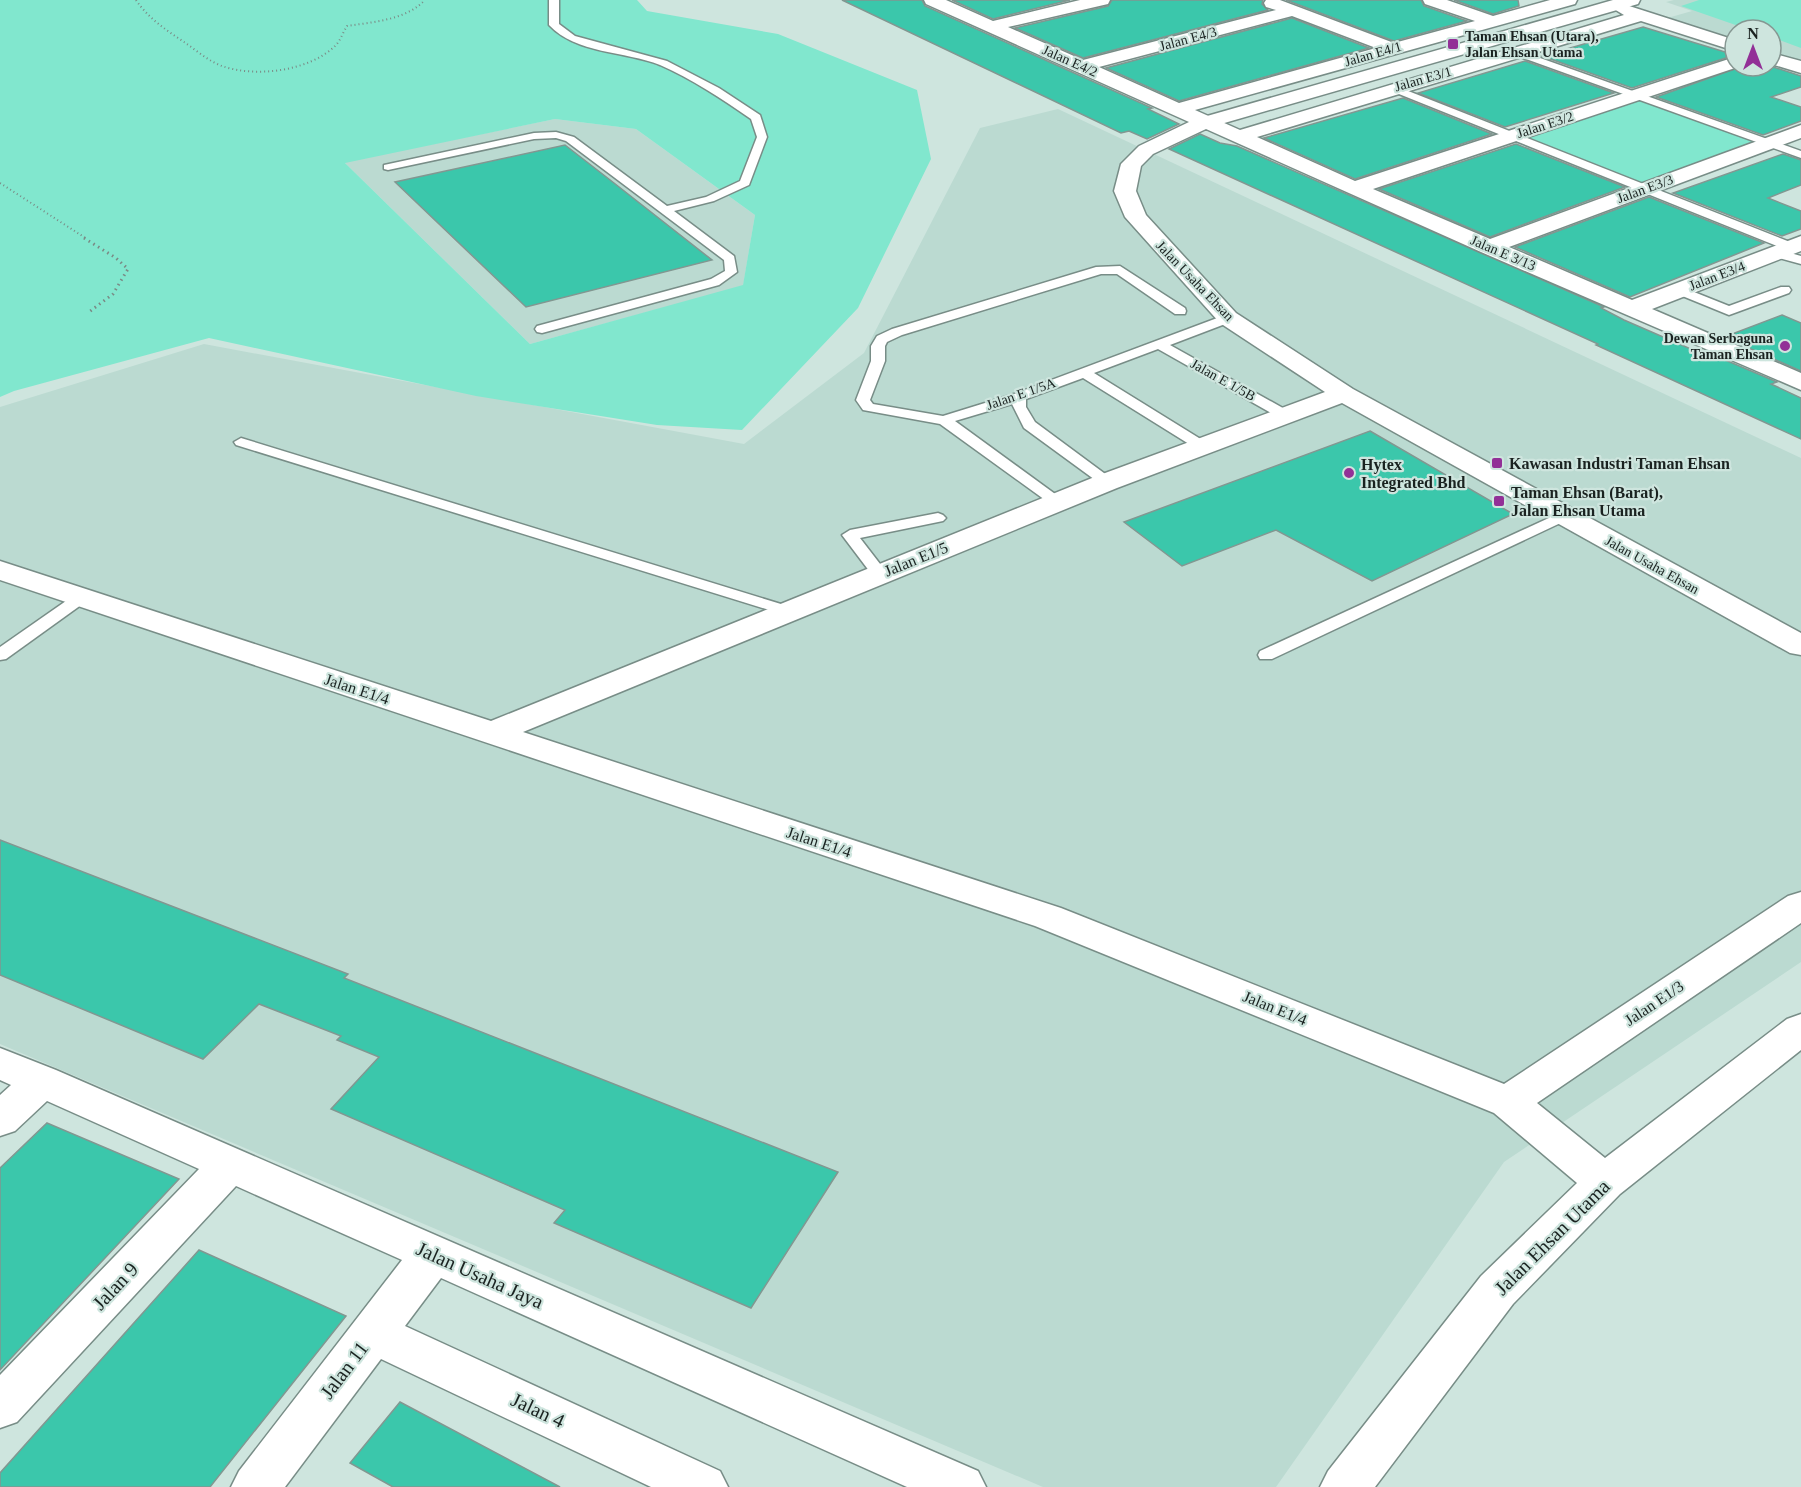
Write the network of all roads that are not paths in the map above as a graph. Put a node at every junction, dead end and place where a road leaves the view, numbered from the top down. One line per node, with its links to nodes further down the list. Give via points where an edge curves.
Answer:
1 (555, 0): 31 (lane, via 555,25 572,38 663,63 756,117 762,137 745,183 710,199)
2 (932, 0): 10 (street, Jalan E4/2)
3 (1102, 0): 10 (street)
4 (1265, 0): 8 (street)
5 (1431, 0): 9 (street)
6 (1569, 0): 9 (street, Jalan E4/1)
7 (1637, 8): 11 (street, Jalan Usaha Ehsan, via 1612,6); 12 (street); 14 (street, Jalan E3/1)
8 (1293, 11): 13 (street); 16 (street, Jalan E4/3)
9 (1491, 21): 11 (street); 13 (street, Jalan E4/1)
10 (992, 26): 16 (street, Jalan E4/2)
11 (1521, 32): 22 (street, Jalan Usaha Ehsan)
12 (1723, 41)
13 (1391, 48): 21 (street, Jalan E4/1)
14 (1515, 52): 19 (street, Jalan E3/1); 20 (lane)
15 (1783, 62): 18 (street)
16 (1083, 66): 21 (street, Jalan E4/2)
17 (1723, 66): 20 (street, Jalan E3/2)
18 (1801, 68)
19 (1393, 88): 24 (street, Jalan E3/1); 25 (lane)
20 (1635, 95): 25 (street, Jalan E3/2); 26 (lane)
21 (1178, 109): 22 (street, Jalan E4/2)
22 (1207, 122): 24 (street, Jalan E 3/13); 38 (street, Jalan Usaha Ehsan, via 1146,150 1131,164 1125,191 1136,217)
23 (1801, 131): 26 (street, Jalan E3/3)
24 (1240, 136): 29 (street, Jalan E 3/13)
25 (1513, 136): 29 (street, Jalan E3/2); 30 (lane)
26 (1768, 144): 27 (lane); 30 (street, Jalan E3/3)
27 (1801, 155)
28 (388, 167): 31 (lane, via 534,136 556,135 570,139)
29 (1354, 188): 32 (street, Jalan E 3/13)
30 (1646, 189): 32 (street, Jalan E3/3); 33 (lane)
31 (665, 210): 39 (lane, via 730,259 731,272 715,282)
32 (1490, 247): 36 (street, Jalan E 3/13)
33 (1792, 251): 34 (street, Jalan E3/4)
34 (1679, 290): 35 (lane, via 1729,311); 36 (street, Jalan E3/4)
35 (1785, 290)
36 (1633, 308): 42 (street, Jalan E 3/13)
37 (1180, 311): 46 (lane, via 1111,268 882,339 863,400 868,407)
38 (1228, 318): 40 (lane, Jalan E 1/5A); 43 (street, Jalan Usaha Ehsan)
39 (542, 329)
40 (1161, 345): 41 (lane, Jalan E 1/5A); 45 (lane, Jalan E 1/5B)
41 (1083, 372): 44 (lane, Jalan E 1/5A); 48 (lane)
42 (1801, 382)
43 (1344, 394): 45 (street, Jalan E1/5); 51 (street, Jalan Usaha Ehsan)
44 (1019, 397): 46 (lane, Jalan E 1/5A); 49 (lane, via 1019,407 1029,425)
45 (1285, 415): 48 (street, Jalan E1/5)
46 (944, 420): 50 (lane)
47 (241, 442): 56 (lane)
48 (1202, 446): 49 (street, Jalan E1/5)
49 (1107, 482): 50 (street, Jalan E1/5)
50 (1057, 502): 54 (street, Jalan E1/5)
51 (1564, 516): 57 (street, Jalan Usaha Ehsan); 59 (lane)
52 (938, 518): 54 (lane, via 850,535)
53 (0, 570): 55 (street, Jalan E1/4)
54 (879, 573): 56 (street, Jalan E1/5)
55 (82, 597): 58 (lane); 60 (street, Jalan E1/4)
56 (788, 611): 60 (street, Jalan E1/5)
57 (1801, 646)
58 (0, 655)
59 (1266, 655)
60 (491, 733): 65 (street, Jalan E1/4, via 1048,917)
61 (1801, 905): 65 (street, Jalan E1/3)
62 (1801, 1029): 68 (street, Jalan Ehsan Utama)
63 (0, 1063): 64 (street, Jalan Usaha Jaya)
64 (42, 1082): 66 (street); 67 (street, Jalan Usaha Jaya)
65 (1508, 1102): 68 (street, Jalan E1/4)
66 (0, 1120)
67 (230, 1164): 69 (street, Jalan Usaha Jaya); 71 (street, Jalan 9)
68 (1605, 1182): 75 (street, Jalan Ehsan Utama, via 1497,1290)
69 (432, 1254): 70 (street, Jalan 11); 74 (street, Jalan Usaha Jaya)
70 (372, 1333): 72 (street, Jalan 11); 73 (street, Jalan 4)
71 (0, 1407)
72 (256, 1487)
73 (703, 1487)
74 (961, 1487)
75 (1345, 1487)

